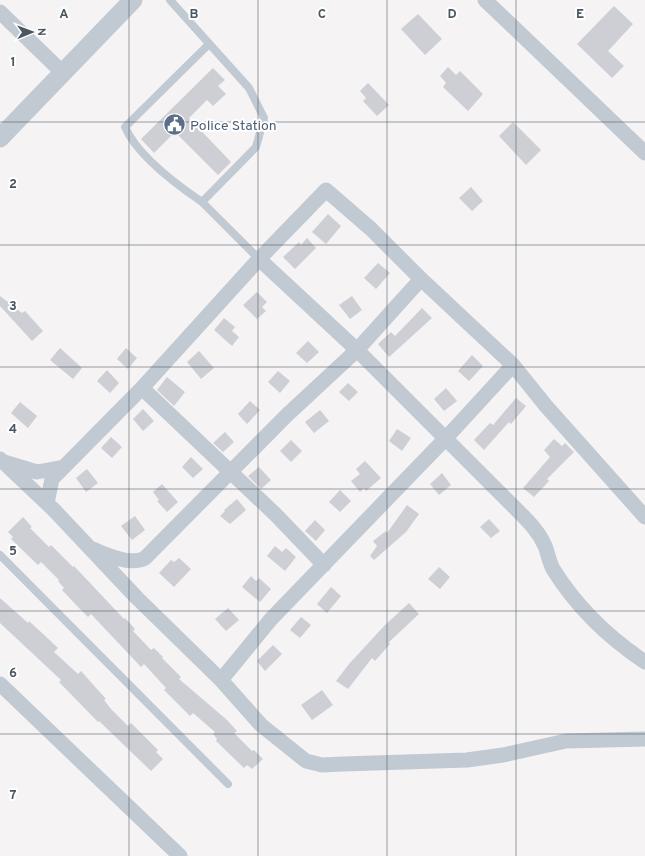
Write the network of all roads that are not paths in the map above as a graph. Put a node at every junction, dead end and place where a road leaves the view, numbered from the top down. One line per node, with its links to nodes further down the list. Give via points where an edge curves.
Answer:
1 (133, 0): 6 (street)
2 (170, 0): 5 (lane)
3 (485, 0): 8 (street)
4 (0, 12): 6 (street)
5 (209, 44): 9 (lane, via 249,88 264,118 256,147); 9 (lane, via 125,127 129,136 169,179)
6 (63, 73): 7 (street)
7 (0, 138)
8 (645, 153)
9 (202, 202): 10 (lane)
10 (259, 259): 11 (street, via 326,190 371,229); 12 (street); 14 (street)
11 (421, 279): 12 (street); 13 (street)
12 (357, 350): 15 (street); 18 (street, via 287,415)
13 (513, 365): 15 (street); 20 (street)
14 (142, 388): 17 (street); 18 (street)
15 (446, 438): 23 (street); 24 (street, via 535,528 552,567 586,612)
16 (1, 460): 17 (street, via 37,472); 19 (street)
17 (64, 467): 19 (street, via 52,479)
18 (230, 473): 21 (street, via 140,560 103,554); 23 (street, via 276,515)
19 (47, 503): 21 (street)
20 (645, 517)
21 (89, 547): 25 (street)
22 (0, 555): 28 (lane)
23 (324, 566): 25 (street, via 271,619)
24 (645, 662)
25 (221, 680): 27 (street, via 261,725 306,762 314,764 467,760 566,741)
26 (0, 684): 29 (street)
27 (645, 739)
28 (228, 784)
29 (180, 856)

